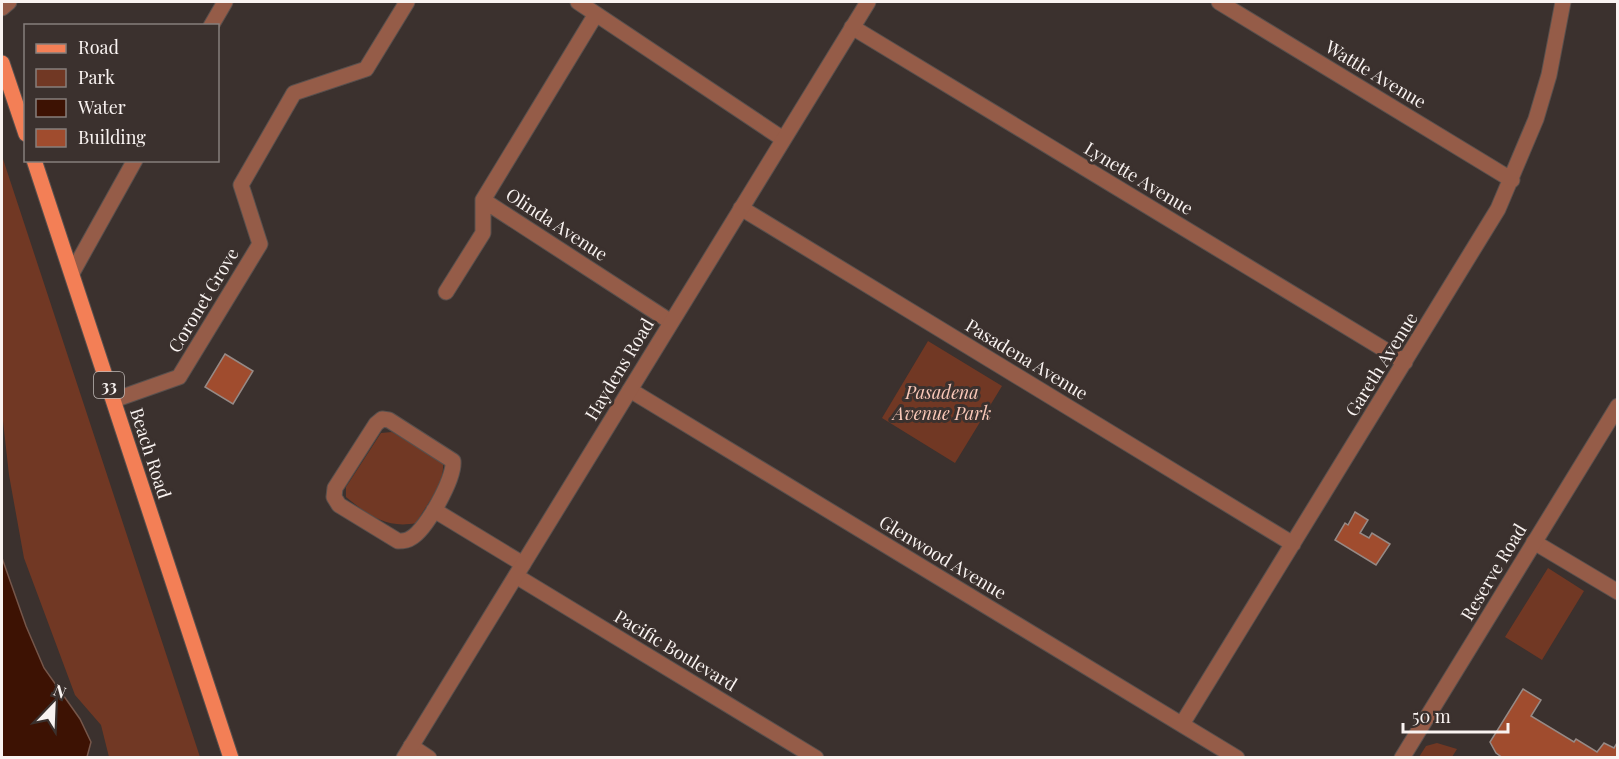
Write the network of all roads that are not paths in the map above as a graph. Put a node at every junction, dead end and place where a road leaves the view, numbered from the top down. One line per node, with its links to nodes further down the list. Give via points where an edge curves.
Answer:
1 (9, 2): 8 (street)
2 (225, 2): 10 (street)
3 (407, 2): 25 (street, Coronet Grove, via 366,69 294,93 241,185 260,244 179,376)
4 (578, 2): 9 (street)
5 (868, 2): 11 (street, Haydens Road)
6 (1219, 2): 17 (street, Wattle Avenue)
7 (1563, 2): 17 (street, Gareth Avenue, via 1549,75)
8 (2, 8)
9 (596, 14): 14 (street); 18 (street, Olinda Avenue)
10 (212, 24)
11 (852, 27): 14 (street, Haydens Road); 23 (street, Lynette Avenue)
12 (2, 63): 13 (main road)
13 (24, 128)
14 (783, 139): 19 (street, Haydens Road)
15 (35, 162): 20 (main road, Beach Road / 33)
16 (134, 162): 20 (street)
17 (1512, 180): 23 (street, Gareth Avenue)
18 (483, 200): 21 (street, via 483,233); 22 (street, Olinda Avenue)
19 (741, 208): 22 (street, Haydens Road); 29 (street, Pasadena Avenue)
20 (72, 273): 25 (main road, Beach Road / 33)
21 (446, 292)
22 (671, 322): 24 (street, Haydens Road)
23 (1406, 362): 29 (street, Gareth Avenue)
24 (630, 390): 30 (street, Haydens Road); 32 (street, Glenwood Avenue)
25 (114, 400): 34 (main road, Beach Road / 33)
26 (1617, 406): 28 (street, Reserve Road)
27 (434, 510): 27 (street, via 413,538 398,541 339,505 334,497 381,419 389,420 453,461 451,478); 30 (street, Pacific Boulevard)
28 (1534, 542): 31 (street); 38 (street, Reserve Road)
29 (1293, 544): 32 (street, Gareth Avenue)
30 (519, 570): 33 (street, Haydens Road); 36 (street, Pacific Boulevard)
31 (1617, 592)
32 (1182, 724): 37 (street, Glenwood Avenue)
33 (408, 752): 35 (street)
34 (231, 758)
35 (429, 758)
36 (816, 758)
37 (1237, 758)
38 (1402, 758)

